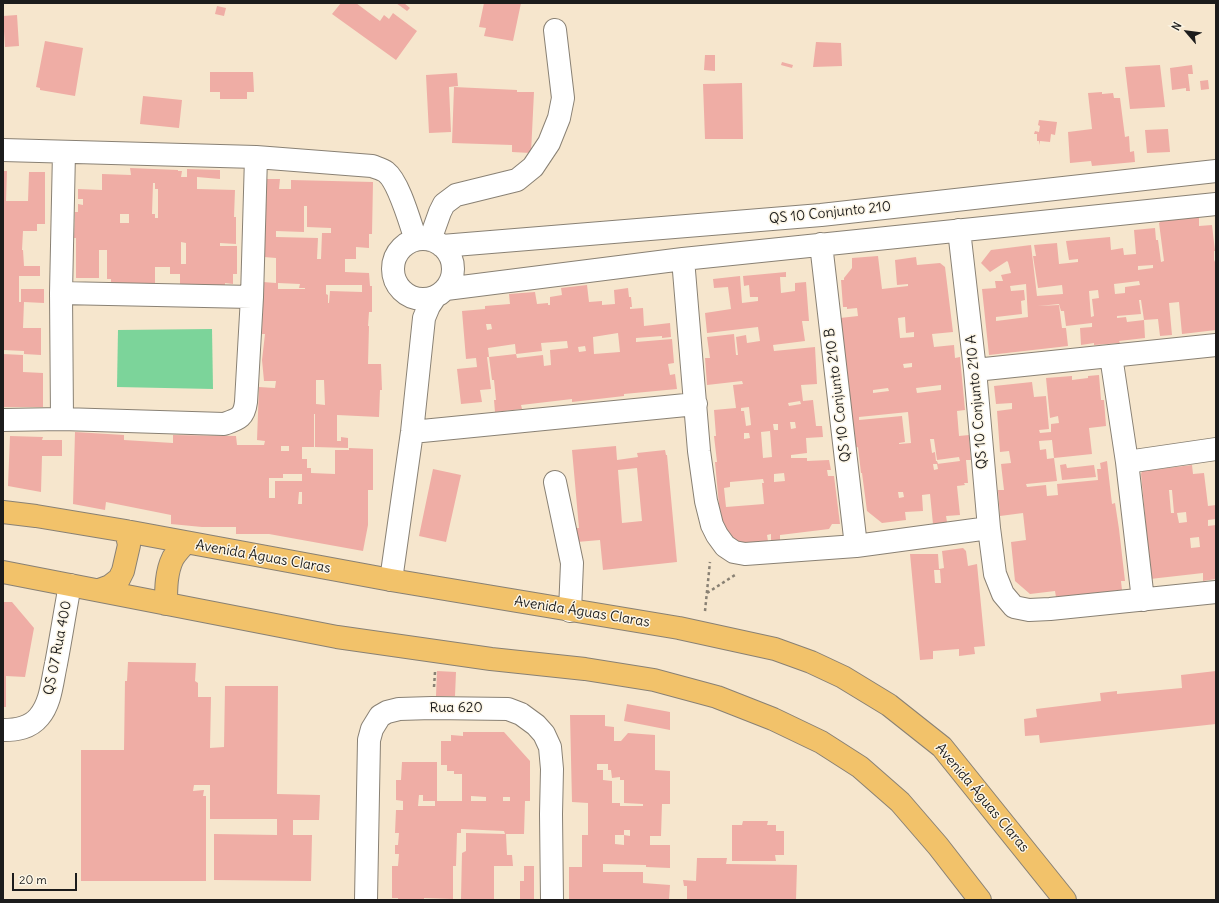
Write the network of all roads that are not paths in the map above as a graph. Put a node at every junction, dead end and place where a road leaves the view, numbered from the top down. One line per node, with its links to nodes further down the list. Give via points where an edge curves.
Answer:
1 (555, 30): 8 (street, via 563,98 559,118 549,143 533,167 517,180 456,195 444,204)
2 (3, 150): 3 (street)
3 (64, 152): 4 (street); 11 (street)
4 (256, 157): 8 (street, via 351,163 381,169 388,173); 14 (street)
5 (1216, 172): 8 (street, QS 10 Conjunto 210, via 821,215)
6 (1216, 204): 7 (street)
7 (960, 230): 9 (street); 18 (street, QS 10 Conjunto 210 A)
8 (429, 242): 12 (street, via 450,254 453,266 452,278); 13 (street, via 404,246 395,258 393,271 397,285)
9 (821, 244): 10 (street); 30 (street, QS 10 Conjunto 210 B)
10 (683, 259): 12 (street); 19 (street)
11 (61, 293): 14 (street); 20 (street)
12 (440, 293): 13 (street, via 420,299); 15 (street, via 428,306)
13 (407, 295): 15 (street, via 416,317)
14 (252, 297): 20 (street, via 246,402 243,415 237,420 224,424)
15 (421, 341): 22 (street)
16 (1216, 345): 17 (street)
17 (1111, 356): 18 (street); 24 (street)
18 (975, 370): 27 (street, QS 10 Conjunto 210 A)
19 (696, 404): 22 (street); 30 (street, via 706,501 712,525 725,546 734,552 745,554)
20 (62, 419): 21 (street)
21 (3, 420)
22 (412, 432): 32 (street)
23 (1216, 449): 24 (street)
24 (1127, 462): 36 (street)
25 (555, 482): 38 (street, via 572,563)
26 (3, 512): 28 (main road, Avenida Águas Claras)
27 (989, 528): 30 (street); 36 (street, QS 10 Conjunto 210 A, via 995,574 1003,594 1014,607 1030,610 1050,609)
28 (126, 531): 29 (main road, Avenida Águas Claras); 34 (main road, via 130,545 123,571 119,579)
29 (185, 543): 32 (main road, Avenida Águas Claras); 37 (main road, via 174,558 170,569 166,586)
30 (856, 546)
31 (3, 572): 33 (main road)
32 (391, 580): 38 (main road, Avenida Águas Claras)
33 (70, 585): 34 (main road); 39 (street, QS 07 Rua 400, via 46,705 31,725 18,730)
34 (99, 590): 37 (main road)
35 (1216, 592): 36 (street, QS 10 Conjunto 210 A)
36 (1143, 600)
37 (166, 604): 42 (main road, via 337,636 654,680 717,697 773,719 821,742 860,767 900,802)
38 (570, 611): 43 (main road, Avenida Águas Claras, via 703,633 775,649 843,677 889,706 942,746)
39 (3, 730)
40 (366, 900): 41 (street, Rua 620, via 369,740 372,729 380,716 388,712 432,708 508,710 529,719 544,734 550,747 552,769)
41 (552, 900)
42 (980, 900)
43 (1065, 900)

